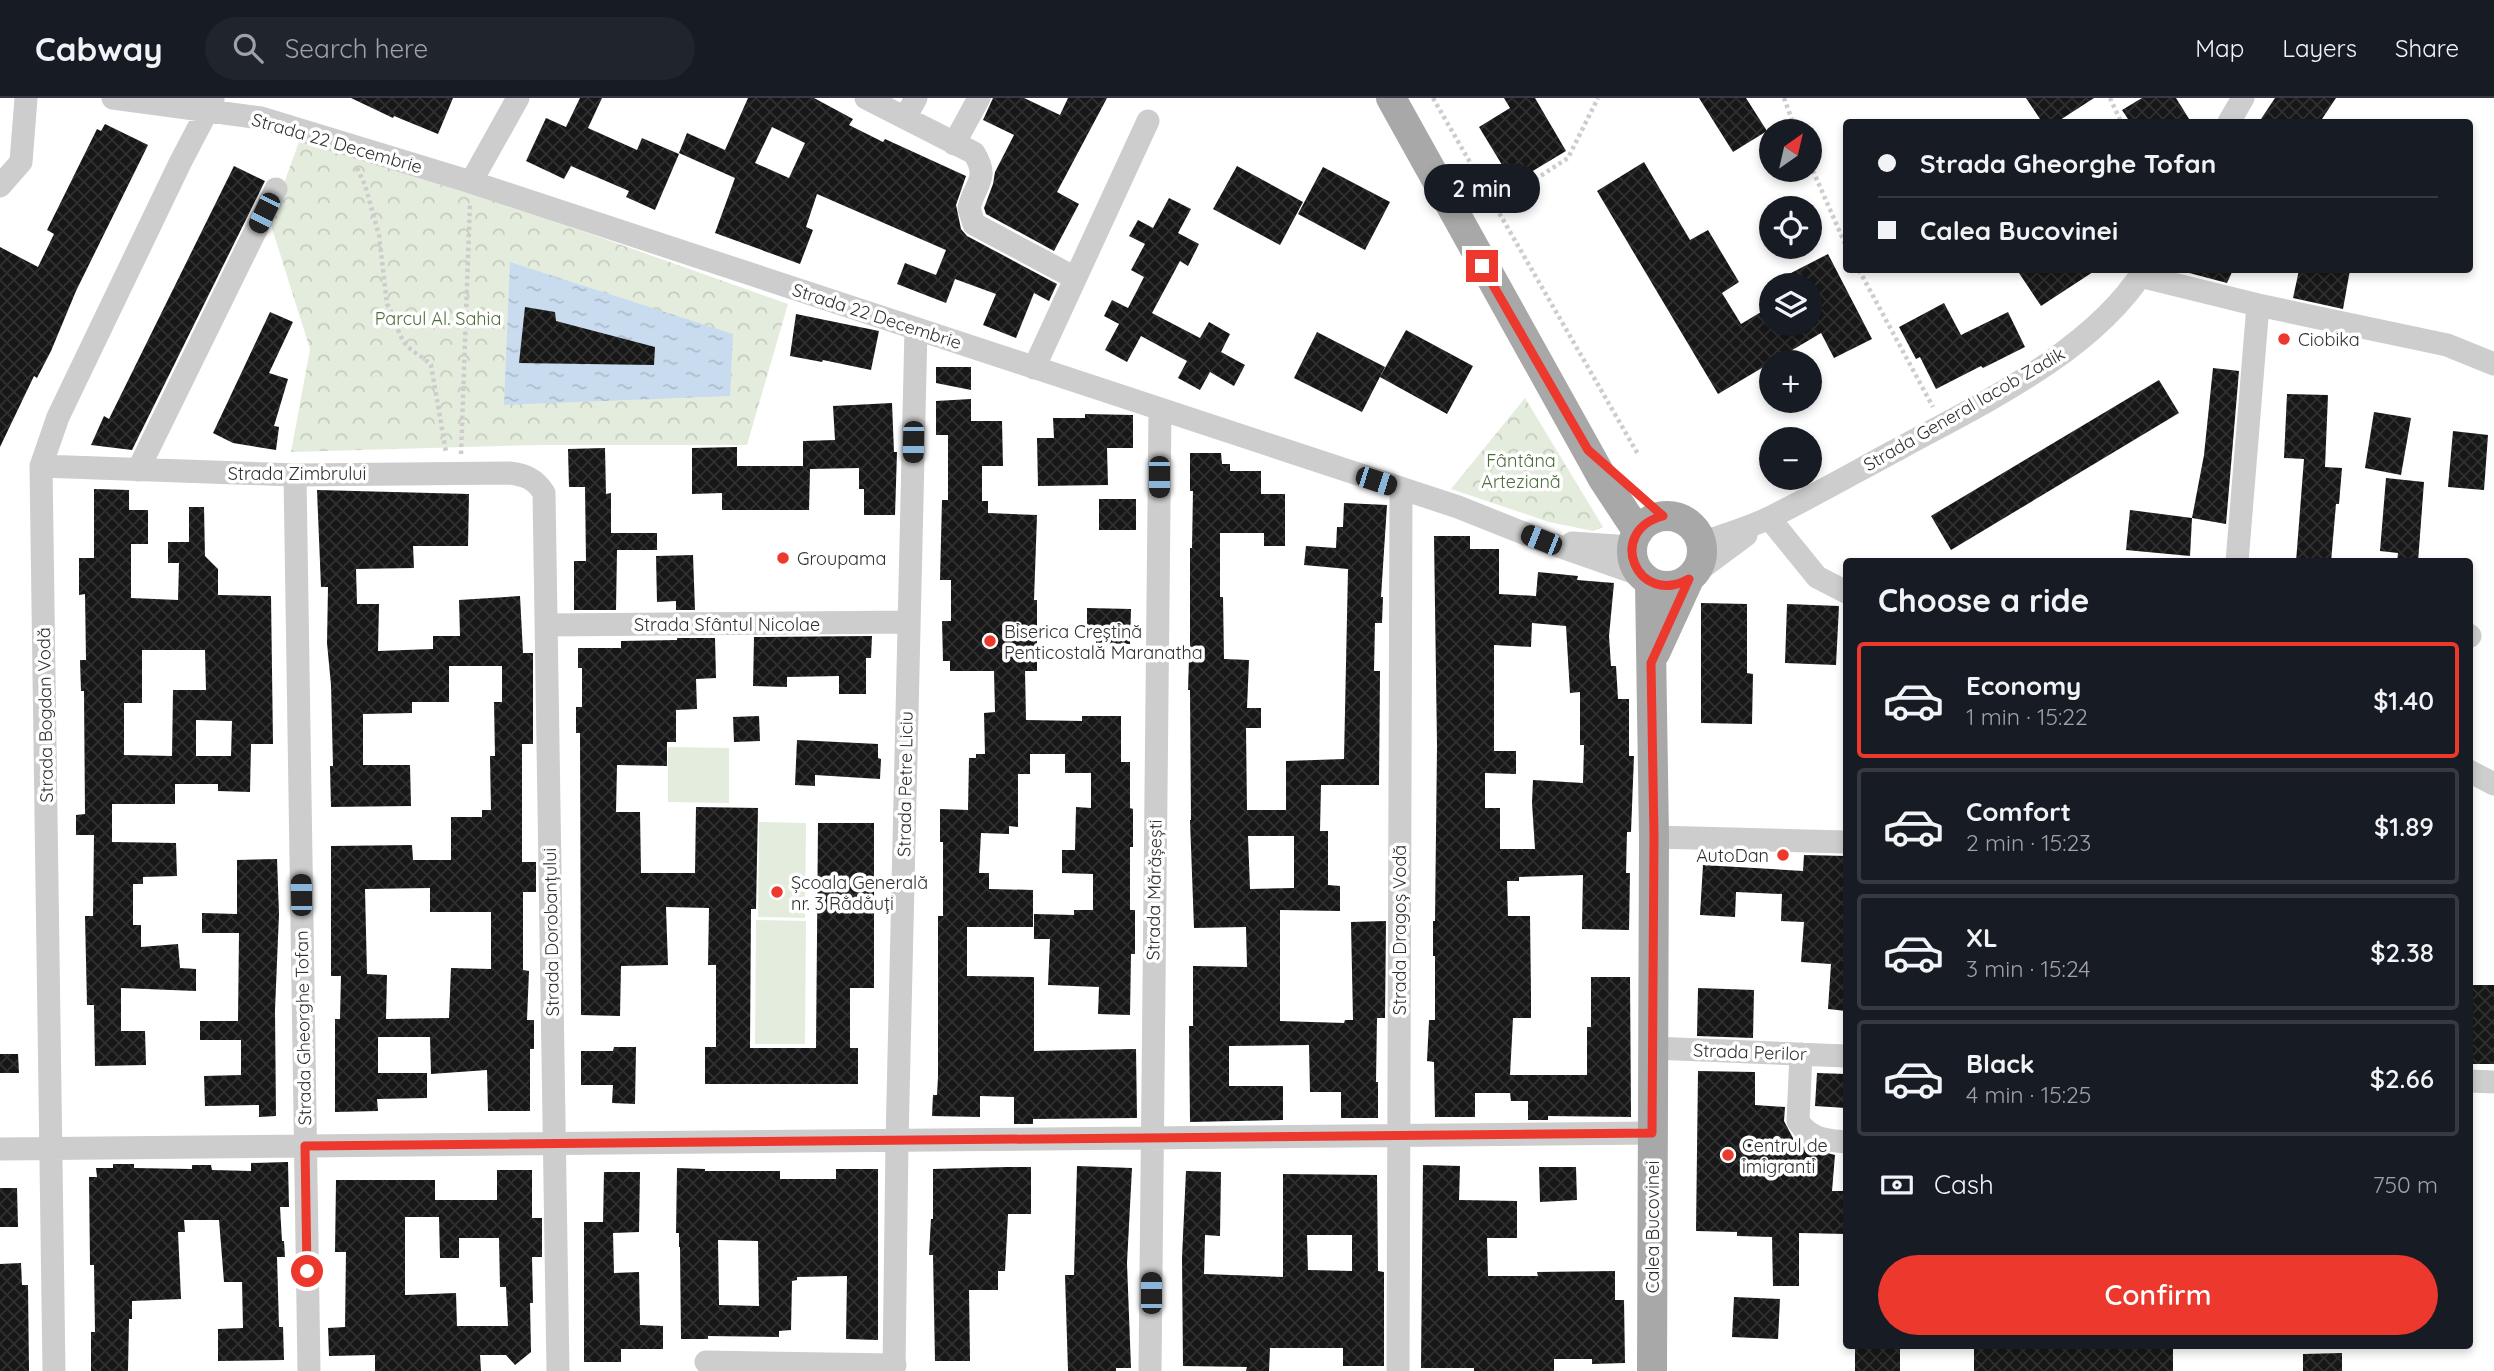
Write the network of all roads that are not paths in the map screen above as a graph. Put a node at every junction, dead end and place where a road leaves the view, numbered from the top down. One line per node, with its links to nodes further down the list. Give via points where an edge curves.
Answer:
1 (26, 98): 14 (street, via 20,162)
2 (113, 98): 8 (street, Strada 22 Decembrie)
3 (517, 98): 13 (street)
4 (866, 98): 9 (street)
5 (979, 98): 12 (street)
6 (1391, 98): 30 (main road)
7 (2243, 98): 10 (street)
8 (211, 105): 13 (street, Strada 22 Decembrie); 23 (street, Strada Bogdan Vodă, via 58,417)
9 (911, 108): 12 (street)
10 (2231, 119)
11 (1148, 121): 17 (street)
12 (954, 144): 17 (street, via 974,153 982,166 982,178 969,208 974,224)
13 (471, 182): 19 (street, Strada 22 Decembrie)
14 (0, 186)
15 (276, 189): 24 (street)
16 (2142, 273): 18 (street, Strada General Iacob Zadik); 28 (street, Strada General Iacob Zadik, via 2084,337 2059,357)
17 (1075, 278): 21 (street)
18 (2258, 305): 20 (street, Strada General Iacob Zadik, via 2447,345); 31 (street)
19 (916, 328): 21 (street, Strada 22 Decembrie); 34 (street, Strada Petre Liciu)
20 (2494, 364)
21 (1034, 368): 22 (street, Strada 22 Decembrie)
22 (1160, 409): 26 (street, Strada 22 Decembrie); 48 (street, Strada Mărășești)
23 (41, 466): 24 (street, Strada Zimbrului); 54 (street, Strada Bogdan Vodă)
24 (138, 470): 25 (street, Strada Zimbrului)
25 (295, 475): 27 (street, Strada Zimbrului, via 524,475); 52 (street, Strada Gheorghe Tofan)
26 (1401, 489): 30 (street, Strada 22 Decembrie, via 1541,540); 47 (street, Strada Dragoș Vodă)
27 (544, 493): 35 (street, Strada Dorobanțului)
28 (1769, 518): 29 (street, Strada General Iacob Zadik); 32 (street, Strada General Iacob Zadik); 33 (street, via 1817,576)
29 (1701, 543): 30 (main road, via 1691,526 1673,517); 32 (main road, via 1702,554)
30 (1645, 550): 32 (main road, via 1670,586); 36 (main road, Calea Bucovinei)
31 (2237, 558)
32 (1692, 576): 36 (main road, Calea Bucovinei)
33 (1843, 590)
34 (909, 622): 35 (street, Strada Sfântul Nicolae); 49 (street, Strada Petre Liciu)
35 (546, 625): 51 (street, Strada Dorobanțului)
36 (1651, 663): 39 (main road, Calea Bucovinei)
37 (2473, 773): 38 (street)
38 (2494, 784)
39 (1654, 837): 40 (street); 41 (main road, Calea Bucovinei)
40 (1843, 842)
41 (1653, 1048): 42 (street, Strada Perilor); 46 (main road, Calea Bucovinei)
42 (1801, 1055): 43 (street, Strada Perilor); 50 (street, via 1798,1121 1821,1140)
43 (1843, 1056)
44 (2473, 1081): 45 (street)
45 (2494, 1082)
46 (1652, 1133): 47 (street); 62 (main road, Calea Bucovinei)
47 (1398, 1136): 48 (street); 61 (street, Strada Dragoș Vodă)
48 (1152, 1138): 49 (street); 60 (street, Strada Mărășești)
49 (897, 1141): 51 (street); 56 (street, Strada Petre Liciu)
50 (1843, 1142)
51 (555, 1144): 52 (street); 59 (street, Strada Dorobanțului)
52 (305, 1146): 54 (street); 58 (street, Strada Gheorghe Tofan)
53 (0, 1149): 54 (street)
54 (51, 1149): 57 (street, Strada Bogdan Vodă)
55 (706, 1362): 56 (street, Strada Petre Liciu)
56 (895, 1368)
57 (54, 1371)
58 (309, 1371)
59 (558, 1371)
60 (1150, 1371)
61 (1398, 1371)
62 (1652, 1371)

